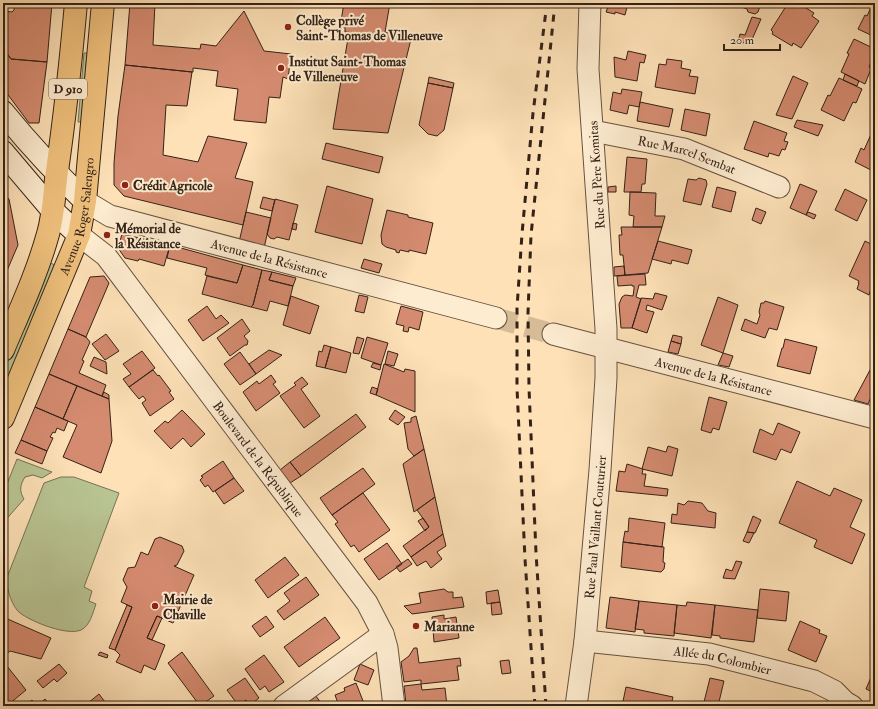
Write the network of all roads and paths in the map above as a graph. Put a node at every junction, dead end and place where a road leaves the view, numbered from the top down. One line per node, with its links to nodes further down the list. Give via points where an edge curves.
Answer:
1 (76, 3): 7 (main road, Avenue Roger Salengro / D 910)
2 (103, 3): 9 (main road, Avenue Roger Salengro / D 910)
3 (590, 3): 5 (street, Rue du Père Komitas, via 588,69)
4 (3, 112): 7 (main road, Avenue de la Résistance)
5 (593, 131): 8 (street, Rue Marcel Sembat, via 684,149); 14 (street, Rue du Père Komitas)
6 (3, 152): 10 (main road)
7 (57, 174): 9 (main road, Avenue de la Résistance); 10 (main road, Avenue Roger Salengro / D 910)
8 (779, 187)
9 (85, 201): 11 (main road, Avenue Roger Salengro / D 910); 12 (street, Avenue de la Résistance, via 110,216)
10 (53, 211): 11 (main road); 15 (main road, Avenue Roger Salengro / D 910, via 42,254)
11 (79, 235): 16 (main road, Avenue Roger Salengro / D 910); 18 (street, Boulevard de la République, via 106,256 367,603)
12 (496, 318)
13 (553, 334): 14 (street, Avenue de la Résistance)
14 (606, 348): 17 (street, Avenue de la Résistance); 19 (street, Rue Paul Vaillant Couturier, via 600,470)
15 (3, 350)
16 (3, 418)
17 (875, 418)
18 (383, 634): 20 (street); 21 (street, Boulevard de la République)
19 (585, 641): 22 (street, Rue Paul Vaillant Couturier); 23 (street, Allée du Colombier, via 709,654 814,681 834,691)
20 (284, 706)
21 (394, 706)
22 (576, 706)
23 (852, 706)

